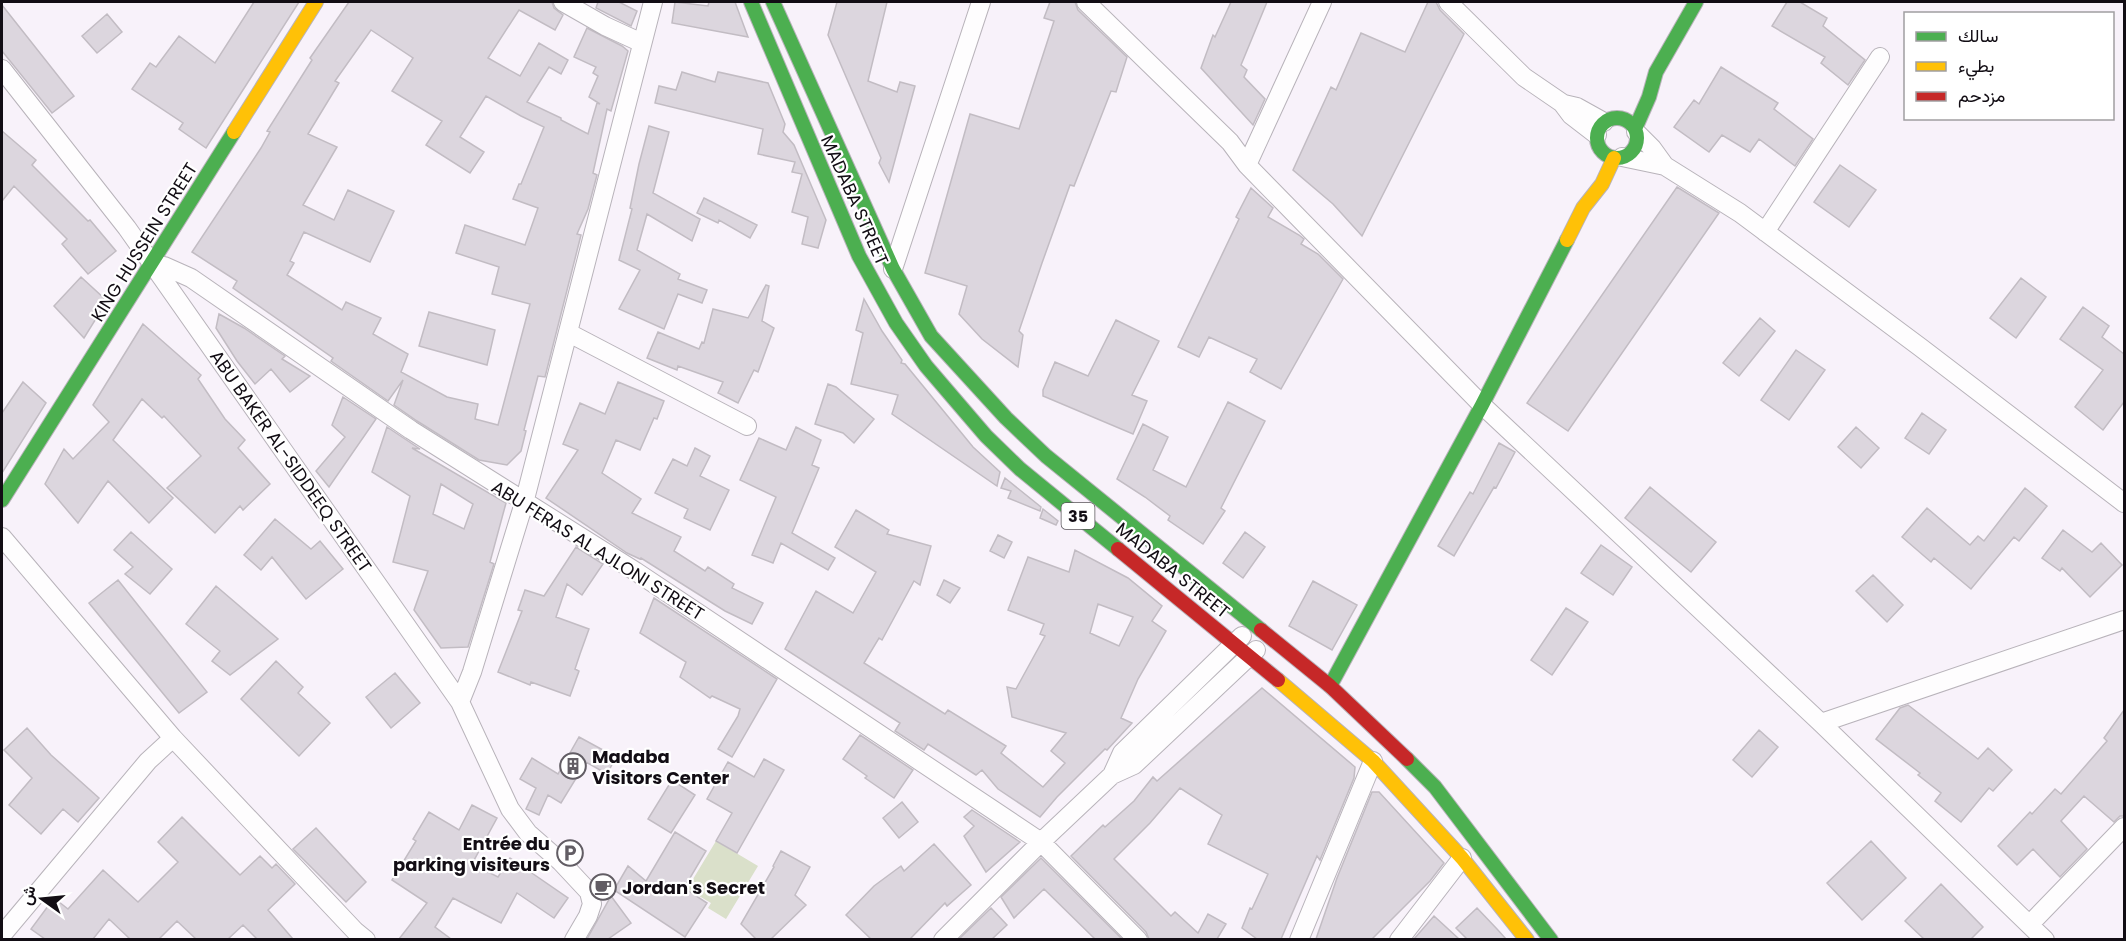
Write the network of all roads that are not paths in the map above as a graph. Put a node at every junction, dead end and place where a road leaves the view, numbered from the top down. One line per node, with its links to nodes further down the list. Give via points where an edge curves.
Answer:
1 (316, 2): 26 (main road, KING HUSSEIN STREET)
2 (563, 2): 11 (street)
3 (653, 2): 11 (street)
4 (751, 2): 38 (main road, MADABA STREET / 35, via 859,256 896,323 926,366 1020,469)
5 (773, 2): 27 (main road, MADABA STREET / 35)
6 (981, 2): 27 (street)
7 (1086, 2): 20 (street, via 1230,142)
8 (1322, 2): 20 (street)
9 (1448, 2): 17 (street, via 1524,77 1562,103 1577,107)
10 (1695, 2): 14 (main road)
11 (642, 43): 28 (street)
12 (1880, 57): 25 (street)
13 (2, 69): 26 (street, ABU BAKER AL-SIDDEEQ STREET)
14 (1656, 72): 15 (main road); 18 (main road)
15 (1636, 90)
16 (1624, 103): 17 (main road)
17 (1603, 131): 18 (main road, via 1625,120); 19 (main road, via 1607,155); 22 (main road)
18 (1636, 131): 19 (main road, via 1634,147); 21 (street)
19 (1618, 157): 21 (street); 24 (main road)
20 (1247, 165): 29 (street)
21 (1665, 166): 25 (street)
22 (1593, 167)
23 (1587, 184): 24 (main road)
24 (1583, 207): 29 (main road)
25 (1766, 232): 33 (street)
26 (153, 264): 31 (main road, KING HUSSEIN STREET); 32 (street, ABU FERAS AL AJLONI STREET, via 191,278); 41 (street, ABU BAKER AL-SIDDEEQ STREET)
27 (893, 269): 36 (main road, MADABA STREET / 35, via 931,336 1006,417 1046,456)
28 (569, 333): 30 (street); 32 (street)
29 (1482, 405): 40 (main road); 42 (street)
30 (747, 426)
31 (2, 500)
32 (524, 503): 41 (street); 47 (street, ABU FERAS AL AJLONI STREET, via 635,571)
33 (2124, 503)
34 (2, 537): 43 (street)
35 (2124, 620): 42 (street)
36 (1253, 624): 37 (main road, MADABA STREET / 35); 38 (street)
37 (1269, 637): 39 (street); 40 (main road, MADABA STREET / 35)
38 (1235, 644): 39 (main road, MADABA STREET / 35); 45 (street, via 1122,753)
39 (1250, 657): 44 (main road, MADABA STREET / 35); 45 (street, via 1134,765)
40 (1330, 686): 58 (main road, MADABA STREET / 35, via 1435,787)
41 (460, 702): 52 (street, ABU BAKER AL-SIDDEEQ STREET, via 510,809 589,892 592,904)
42 (1821, 723): 49 (street)
43 (173, 738): 50 (street, via 148,761); 51 (street, via 355,932)
44 (1373, 761): 48 (main road, MADABA STREET / 35); 55 (street)
45 (1112, 775): 47 (street)
46 (2124, 827): 49 (street)
47 (1041, 842): 53 (street); 54 (street, ABU FERAS AL AJLONI STREET)
48 (1462, 858): 56 (street); 57 (main road, MADABA STREET / 35)
49 (2030, 924): 59 (street)
50 (2, 935)
51 (366, 939)
52 (574, 939)
53 (943, 939)
54 (1138, 939)
55 (1299, 939)
56 (1399, 939)
57 (1527, 939)
58 (1551, 939)
59 (2045, 939)

